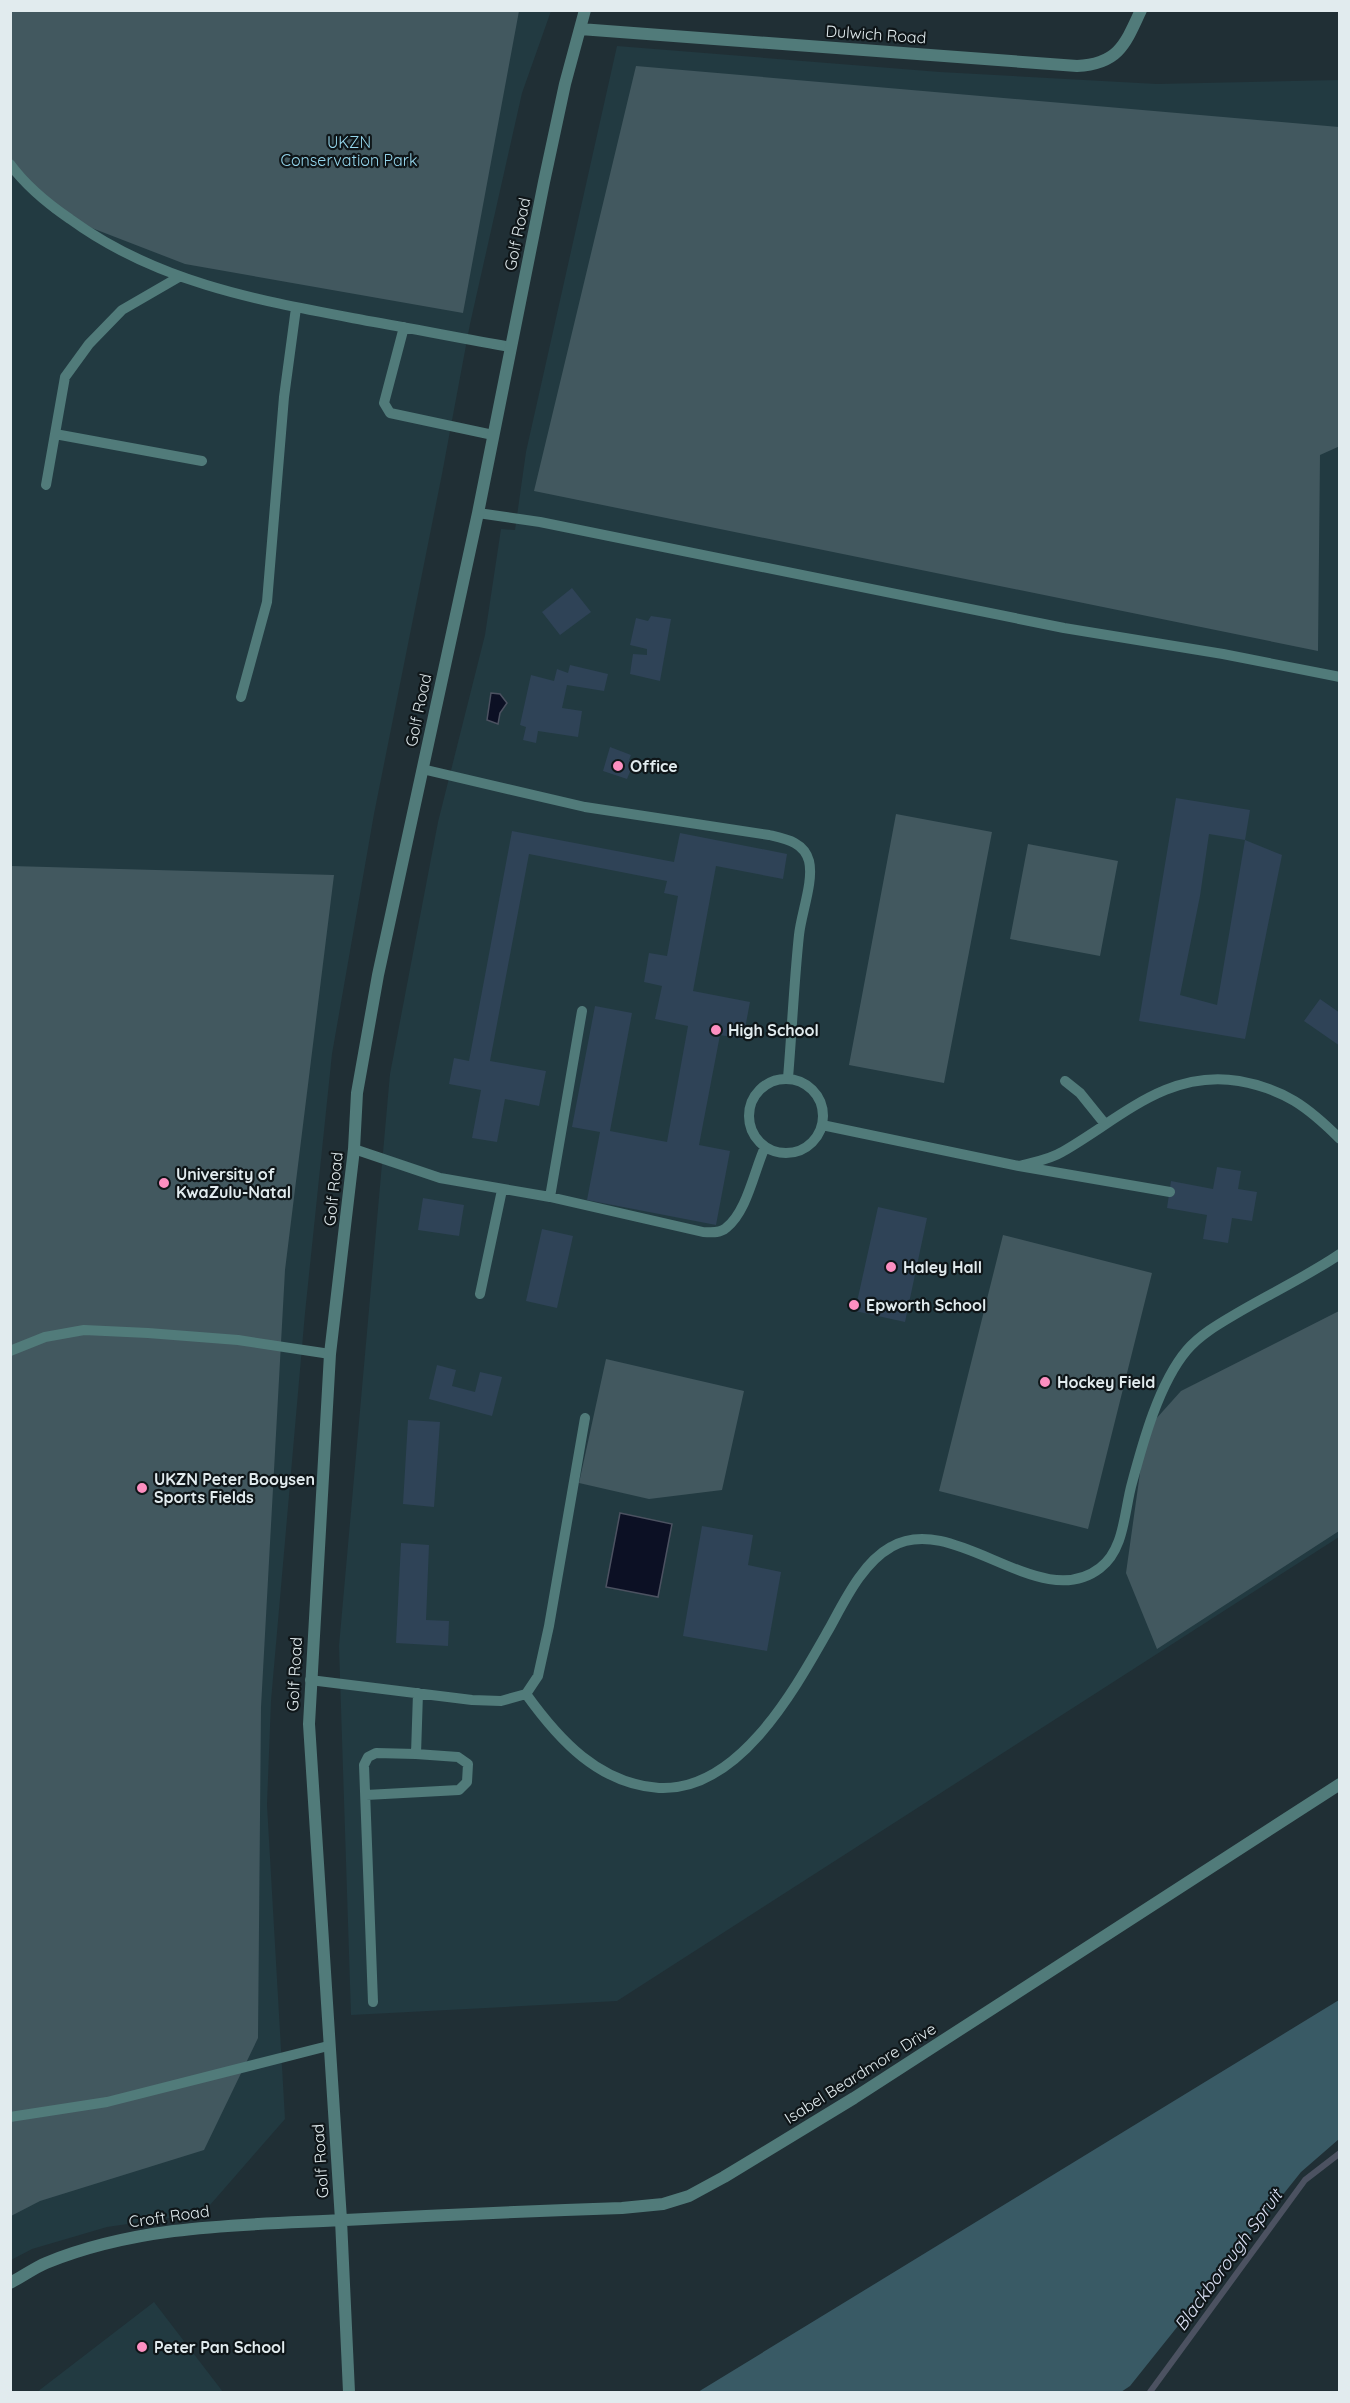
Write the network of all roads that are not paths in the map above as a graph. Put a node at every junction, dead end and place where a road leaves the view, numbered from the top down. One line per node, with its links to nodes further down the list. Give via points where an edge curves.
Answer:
1 (585, 10): 3 (street, Golf Road)
2 (1140, 10): 3 (street, Dulwich Road, via 1128,39 1108,60 1077,66)
3 (580, 29): 8 (street, Golf Road)
4 (10, 164): 5 (lane, via 54,208 87,231 150,266)
5 (179, 277): 6 (lane); 9 (lane, via 122,310 89,344 65,377)
6 (296, 308): 7 (lane); 15 (lane, via 284,397 267,602)
7 (404, 327): 8 (lane); 10 (lane, via 384,404 386,409)
8 (511, 347): 10 (street, Golf Road)
9 (55, 434): 11 (lane); 12 (lane)
10 (493, 435): 13 (street, Golf Road)
11 (202, 460)
12 (46, 485)
13 (478, 513): 14 (lane, via 540,522 1064,628); 16 (street, Golf Road)
14 (1340, 677)
15 (241, 697)
16 (422, 769): 18 (lane, via 585,807 769,835 801,846 809,861 809,877 799,933); 24 (street, Golf Road, via 378,975 357,1093)
17 (582, 1011): 28 (lane)
18 (788, 1078): 20 (lane, via 801,1081 820,1100 824,1112); 23 (lane, via 765,1084 750,1104 750,1128)
19 (1065, 1081): 21 (lane, via 1080,1093)
20 (822, 1125): 23 (lane, via 818,1136 799,1151 788,1154); 25 (lane)
21 (1105, 1125): 22 (lane, via 1167,1088 1220,1078 1257,1084 1295,1099); 25 (lane, via 1061,1153)
22 (1340, 1139)
23 (765, 1147): 28 (lane, via 747,1196 726,1229 717,1232)
24 (354, 1149): 26 (lane, via 440,1178); 32 (street, Golf Road)
25 (1019, 1166): 27 (lane)
26 (502, 1190): 28 (lane); 30 (lane)
27 (1170, 1192)
28 (549, 1197)
29 (1340, 1254): 36 (lane, via 1216,1326 1186,1350 1160,1399 1139,1455 1120,1537 1102,1568 1071,1581 1056,1580 942,1540 908,1539 888,1548 869,1566 844,1602 780,1709 734,1761 698,1782 658,1788 614,1777 565,1743)
30 (480, 1294)
31 (10, 1351): 32 (lane, via 45,1337 84,1330 238,1340)
32 (330, 1354): 34 (street, Golf Road)
33 (585, 1418): 36 (lane, via 549,1626 538,1676)
34 (310, 1680): 35 (lane); 41 (street, Golf Road, via 309,1724)
35 (418, 1693): 36 (lane, via 501,1701); 37 (lane)
36 (526, 1694)
37 (416, 1754): 39 (lane, via 368,1757 364,1765); 39 (lane, via 464,1759 468,1764 467,1782 459,1790)
38 (1340, 1784): 43 (street, Isabel Beardmore Drive, via 854,2098 689,2196 663,2204 622,2208)
39 (366, 1795): 40 (lane)
40 (374, 2002)
41 (328, 2046): 42 (lane, via 107,2102); 43 (street, Golf Road)
42 (10, 2117)
43 (341, 2220): 44 (street, Croft Road, via 218,2226 109,2242 44,2264); 45 (street, Golf Road)
44 (10, 2283)
45 (350, 2392)

